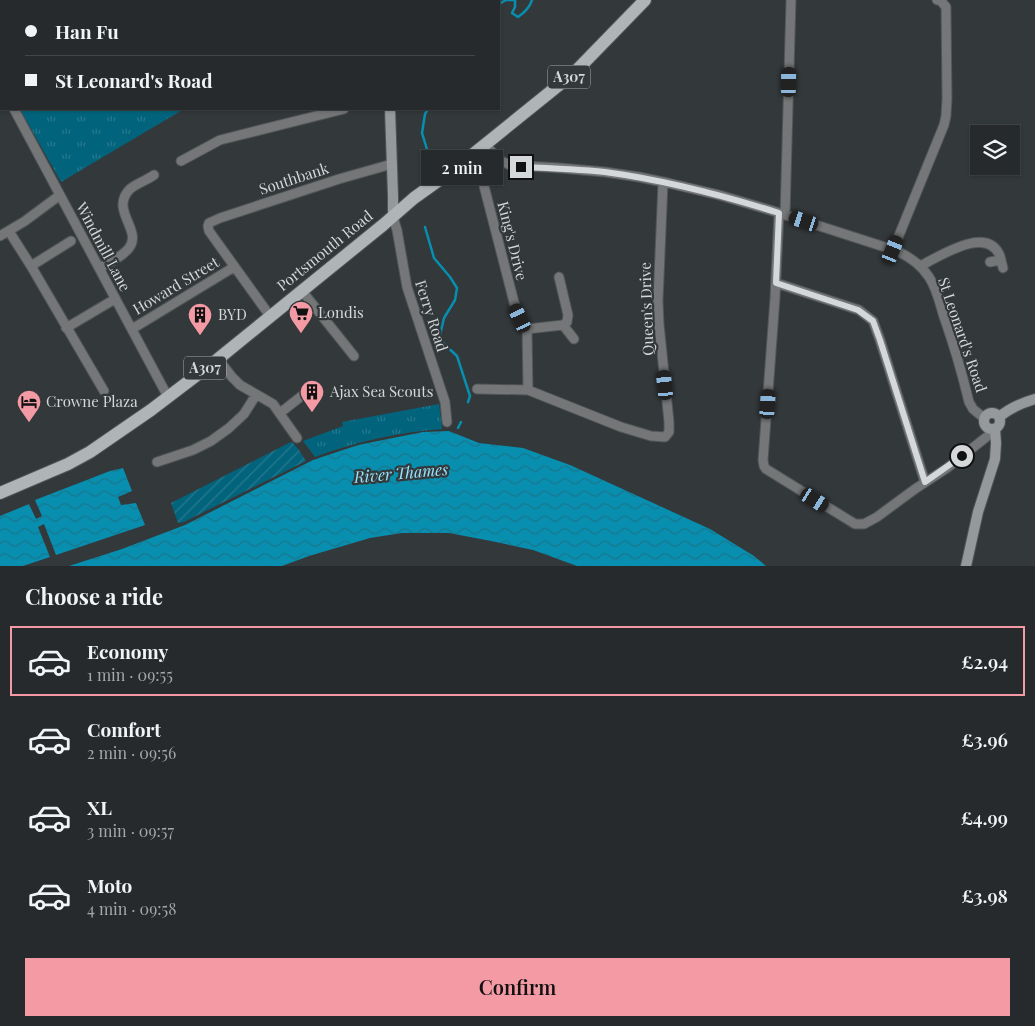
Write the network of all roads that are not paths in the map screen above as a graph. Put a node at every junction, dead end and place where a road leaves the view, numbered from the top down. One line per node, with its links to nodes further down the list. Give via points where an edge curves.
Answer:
1 (447, 0): 2 (street)
2 (454, 0)
3 (644, 0): 9 (main road, Portsmouth Road / A307, via 575,72)
4 (791, 0): 16 (street)
5 (938, 0): 21 (street, via 946,8 946,116)
6 (15, 110): 15 (street, Windmill Lane)
7 (340, 110): 11 (street, via 220,140)
8 (390, 110): 12 (street)
9 (485, 144): 10 (street); 17 (main road, Portsmouth Road / A307)
10 (499, 160): 14 (street, St Leonard's Road, via 510,166 578,170); 35 (street, King's Drive, via 487,174 484,186 514,306)
11 (180, 161)
12 (392, 164): 17 (street); 25 (street, Southbank, via 211,221 209,231)
13 (154, 176): 26 (street, via 130,189 124,198 122,208 133,239 130,248)
14 (662, 182): 16 (street, St Leonard's Road); 41 (street, Queen's Drive, via 658,324 669,432 665,437 651,436)
15 (60, 195): 18 (street); 26 (street, Windmill Lane)
16 (782, 214): 21 (street, St Leonard's Road); 28 (street)
17 (393, 217): 29 (main road, Portsmouth Road / A307); 49 (street, Ferry Road, via 407,287 445,402)
18 (0, 236)
19 (12, 236): 23 (street)
20 (72, 241): 23 (street)
21 (893, 250): 24 (street, St Leonard's Road)
22 (990, 262): 24 (street, via 1002,264 992,246 976,242 964,244)
23 (31, 266): 33 (street)
24 (920, 266): 48 (street, St Leonard's Road, via 937,294 969,402)
25 (234, 267): 31 (street); 34 (street, Howard Street)
26 (99, 268): 30 (street, Windmill Lane)
27 (559, 277): 32 (street, via 568,315)
28 (776, 283): 53 (street, via 858,310 873,321); 53 (street, via 764,466 858,525 877,517)
29 (302, 291): 31 (main road, Portsmouth Road / A307); 37 (street)
30 (115, 299): 33 (street); 34 (street, Windmill Lane)
31 (270, 316): 38 (main road, Portsmouth Road / A307)
32 (563, 325): 35 (street); 36 (street)
33 (66, 328): 42 (street)
34 (132, 329): 44 (street, Windmill Lane)
35 (526, 329): 41 (street, King's Drive)
36 (574, 339)
37 (354, 356)
38 (218, 359): 43 (street, via 232,377); 44 (main road, Portsmouth Road / A307)
39 (313, 387): 46 (street)
40 (477, 389): 41 (street)
41 (528, 390)
42 (104, 391)
43 (256, 395): 46 (street, via 273,404); 52 (street, via 244,414 211,441)
44 (168, 397): 54 (main road, Portsmouth Road / A307, via 90,452)
45 (1035, 399): 47 (street, via 1022,402)
46 (280, 413): 51 (street)
47 (999, 417): 48 (street, via 992,413); 50 (street, via 1000,424)
48 (984, 418): 50 (street, via 986,426)
49 (447, 422)
50 (993, 429): 53 (street); 55 (street, via 995,459 978,512)
51 (297, 438)
52 (157, 462)
53 (925, 482)
54 (0, 493)
55 (966, 566)

